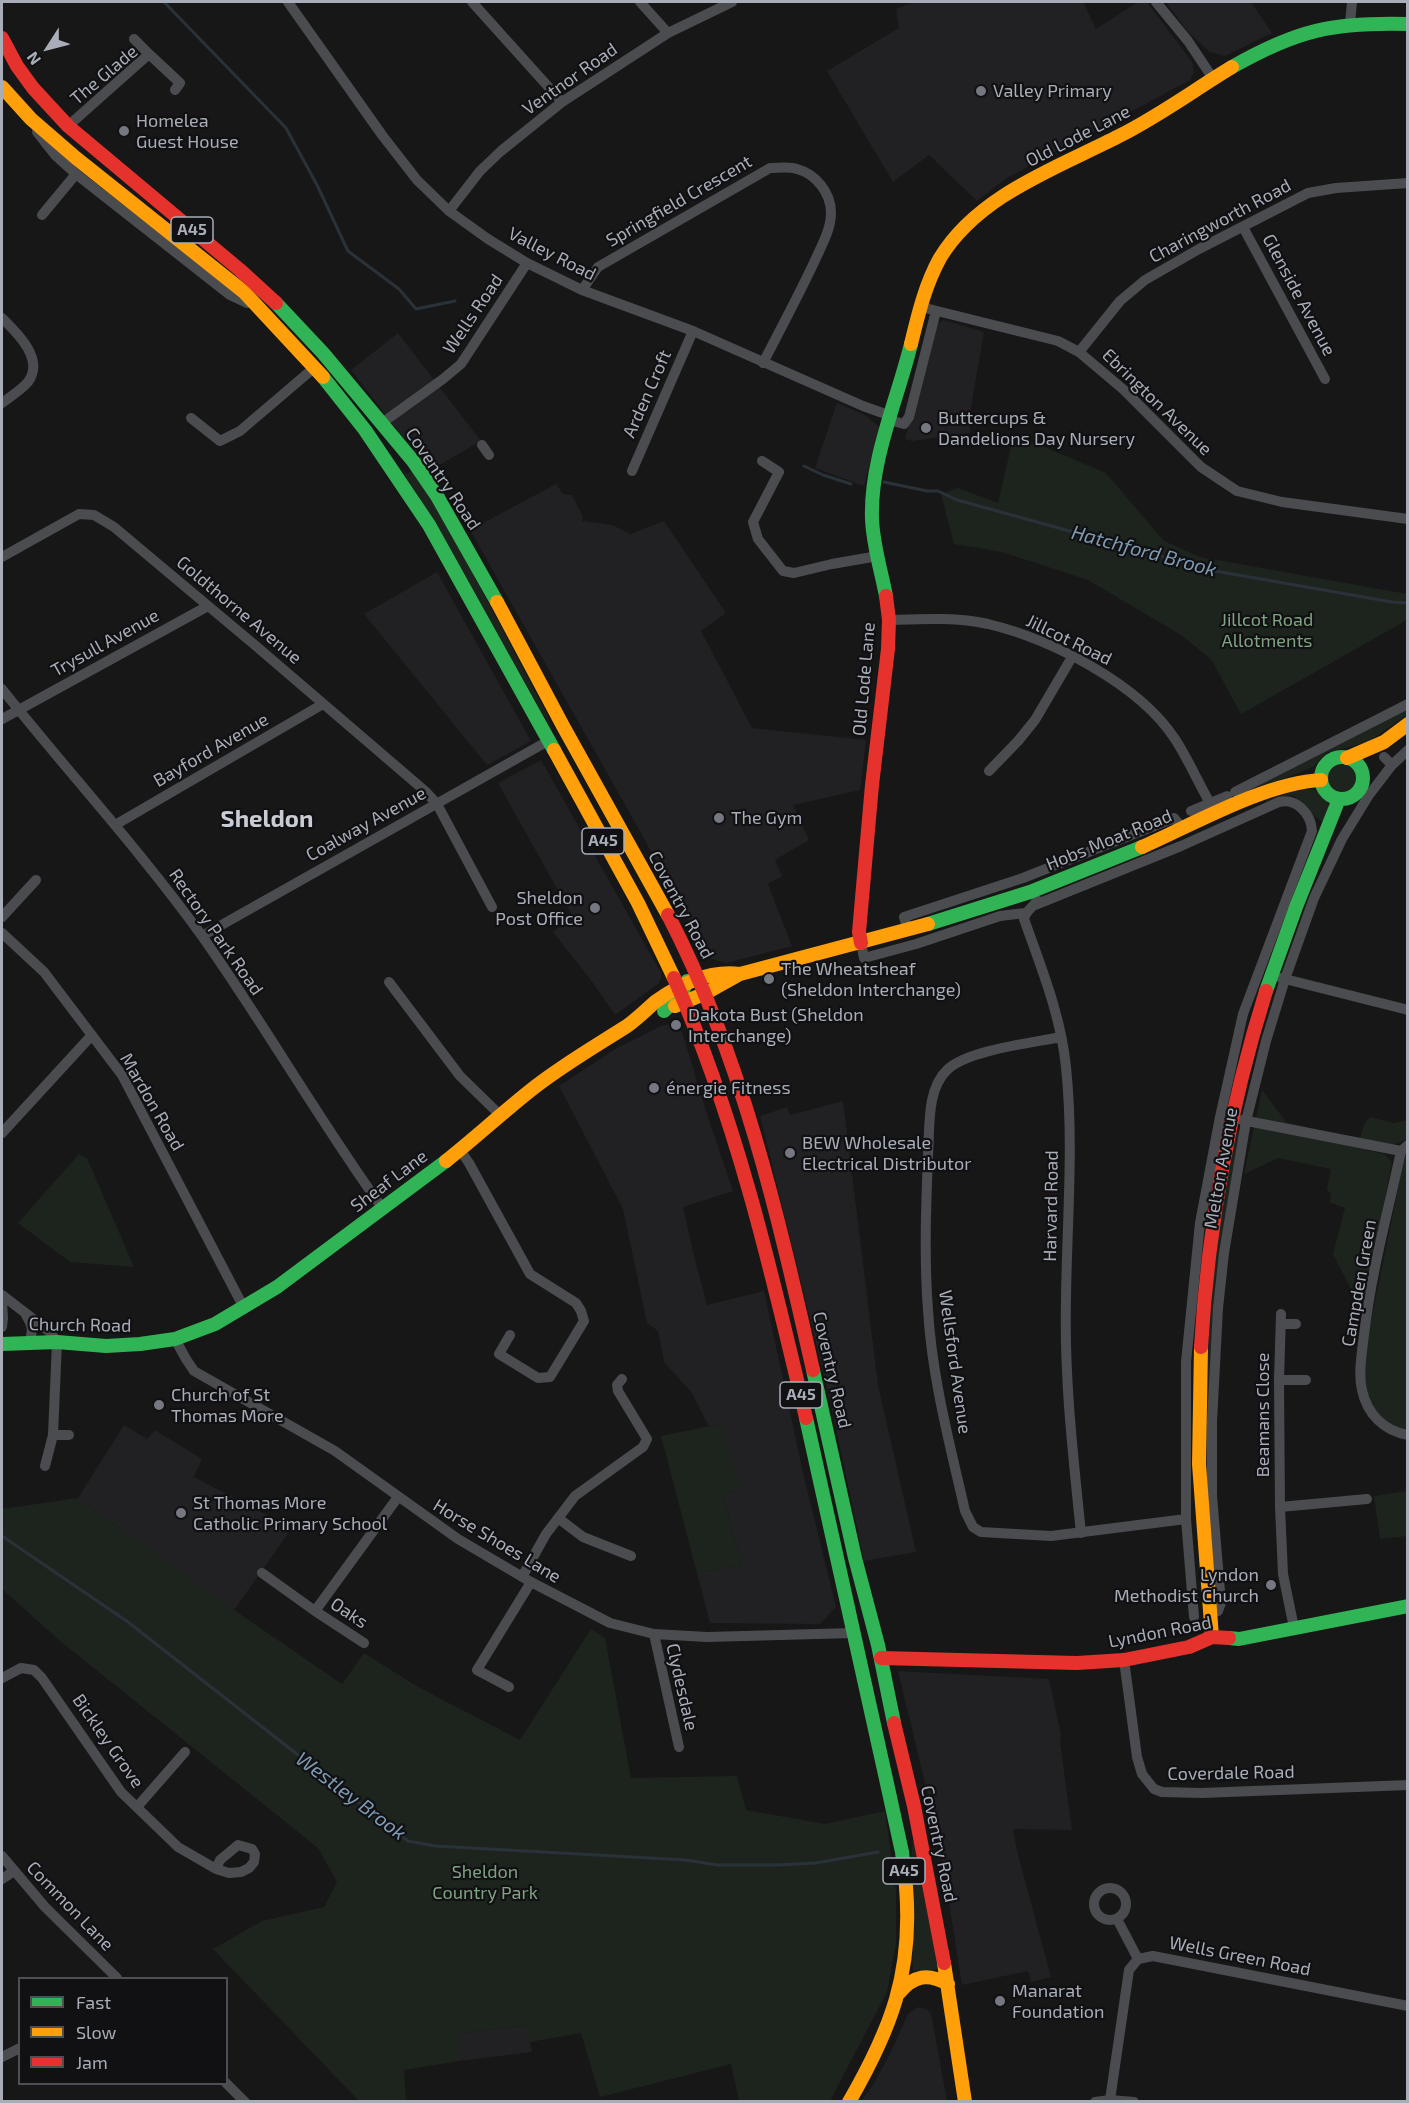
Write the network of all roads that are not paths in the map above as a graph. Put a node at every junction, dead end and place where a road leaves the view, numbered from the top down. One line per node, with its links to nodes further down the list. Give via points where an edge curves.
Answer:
1 (288, 2): 21 (street, Valley Road, via 382,135 417,180)
2 (472, 2): 16 (street)
3 (640, 2): 9 (street)
4 (732, 2): 9 (street, Ventnor Road)
5 (1156, 2): 13 (street)
6 (1352, 2): 7 (street)
7 (1350, 23): 8 (main road, Old Lode Lane); 13 (main road, Old Lode Lane, via 1319,28 1283,41)
8 (1407, 24)
9 (668, 33): 16 (street, Ventnor Road)
10 (2, 38): 18 (main road, Coventry Road / A45, via 33,88)
11 (134, 39): 12 (street)
12 (149, 54): 15 (street, The Glade, via 180,83); 18 (street, The Glade)
13 (1214, 80): 26 (main road, Old Lode Lane, via 1142,124 1043,172 996,201 950,243 938,260)
14 (2, 87): 17 (main road, Coventry Road / A45)
15 (175, 90)
16 (562, 102): 21 (street, Ventnor Road, via 480,171)
17 (30, 119): 19 (street, Coventry Road, via 39,137); 27 (main road, Coventry Road / A45)
18 (68, 126): 38 (main road, Coventry Road / A45, via 285,311)
19 (76, 174): 22 (street); 27 (street, Coventry Road, via 230,295)
20 (1407, 183): 23 (street, Charingworth Road, via 1308,193)
21 (449, 211): 24 (street, Valley Road)
22 (42, 215)
23 (1243, 227): 31 (street, Charingworth Road, via 1145,280 1104,319); 34 (street, Glenside Avenue)
24 (528, 263): 25 (street, Valley Road); 38 (street, Wells Road, via 461,364)
25 (582, 290): 30 (street, Valley Road); 32 (street, Springfield Crescent, via 598,267 770,168 796,168 812,175 822,186 831,212 830,222 811,270)
26 (921, 307): 28 (street, Ebrington Avenue); 37 (main road, Old Lode Lane)
27 (264, 311): 33 (main road, Coventry Road / A45)
28 (936, 311): 31 (street, Ebrington Avenue, via 1058,341); 37 (street, via 909,417 904,424)
29 (2, 318): 35 (street, via 28,348 33,363 28,382)
30 (693, 331): 32 (street, Valley Road); 42 (street, Arden Croft)
31 (1079, 352): 43 (street, Ebrington Avenue, via 1124,390 1201,467 1237,491 1282,502)
32 (763, 363): 37 (street, Valley Road)
33 (315, 368): 36 (street, via 240,431 220,441); 55 (main road, Coventry Road / A45, via 368,435 429,525)
34 (1325, 379)
35 (2, 402)
36 (191, 418)
37 (890, 418): 44 (main road, Old Lode Lane, via 872,504)
38 (382, 423): 55 (main road, Coventry Road / A45, via 436,496 485,580 540,684)
39 (482, 445): 40 (street)
40 (489, 455)
41 (762, 461): 44 (street, via 779,472 753,522 758,539 783,571 794,573)
42 (632, 471)
43 (1407, 519)
44 (878, 556): 47 (main road, Old Lode Lane)
45 (2, 557): 46 (street, Goldthorne Avenue, via 69,518 87,513 114,527)
46 (208, 606): 50 (street, Goldthorne Avenue); 52 (street, Trysull Avenue)
47 (889, 620): 48 (street, Jillcot Road, via 945,618 987,624 1030,637); 80 (main road, Old Lode Lane, via 864,846)
48 (1072, 657): 59 (street, via 1035,720); 63 (street, Jillcot Road, via 1099,670 1143,703 1174,738)
49 (2, 689): 52 (street, Rectory Park Road)
50 (323, 704): 64 (street, Goldthorne Avenue); 67 (street, Bayford Avenue)
51 (1407, 704): 63 (street)
52 (18, 710): 53 (street, Trysull Avenue); 67 (street, Rectory Park Road)
53 (2, 719)
54 (1405, 729): 56 (main road)
55 (555, 733): 64 (street, Coalway Avenue); 83 (main road, Coventry Road / A45, via 629,872 638,903 659,941); 83 (main road, Coventry Road / A45, via 662,901)
56 (1384, 742): 58 (main road); 60 (main road)
57 (1407, 750): 81 (street, Melton Avenue, via 1388,761 1329,862)
58 (1347, 758): 60 (main road, via 1356,763); 61 (main road, via 1336,758 1327,764)
59 (989, 771)
60 (1362, 775): 62 (main road, via 1357,793)
61 (1321, 780): 62 (main road, via 1328,794); 68 (main road, Hobs Moat Road, via 1258,795)
62 (1339, 799): 69 (main road, Melton Avenue, via 1336,815)
63 (1210, 803): 65 (street)
64 (437, 804): 73 (street, Goldthorne Avenue); 79 (street, Coalway Avenue)
65 (1191, 812)
66 (1312, 824): 69 (street); 72 (street, Hobs Moat Road, via 1293,801 1279,802); 113 (street, Melton Avenue, via 1244,1014 1200,1223 1186,1362)
67 (115, 825): 79 (street, Rectory Park Road)
68 (1183, 829): 71 (main road, Hobs Moat Road); 77 (street, Hobs Moat Road, via 1174,818 1023,878 904,917)
69 (1325, 833): 81 (main road, Melton Avenue, via 1302,889)
70 (36, 880): 76 (street)
71 (1035, 890): 72 (street); 74 (main road, Hobs Moat Road)
72 (1035, 905): 75 (street)
73 (492, 907)
74 (997, 910): 75 (street, Hobs Moat Road); 77 (main road, Hobs Moat Road); 80 (street, Hobs Moat Road, via 916,944 864,958)
75 (1025, 914): 86 (street, Harvard Road)
76 (2, 917)
77 (908, 930): 80 (main road, Hobs Moat Road)
78 (2, 933): 85 (street, Mardon Road, via 44,972)
79 (202, 936): 92 (street, Rectory Park Road)
80 (861, 943): 83 (main road, Hobs Moat Road)
81 (1279, 977): 84 (street); 88 (main road, Melton Avenue, via 1247,1057)
82 (389, 982): 87 (street, via 460,1076)
83 (694, 989): 87 (main road, Sheaf Lane, via 600,1041); 128 (main road, Coventry Road / A45, via 737,1129 740,1160 816,1457); 132 (main road, Coventry Road / A45, via 753,1131 779,1225)
84 (1407, 1010)
85 (92, 1035): 89 (street); 95 (street, Mardon Road, via 127,1084)
86 (1060, 1036): 118 (street, Harvard Road, via 1066,1066 1069,1139 1069,1416); 118 (street, Wellsford Avenue, via 965,1058 938,1081 930,1119 926,1202 928,1310 946,1427 965,1511 973,1527 988,1533)
87 (500, 1115): 91 (main road, Sheaf Lane)
88 (1240, 1119): 90 (street, Campden Green); 113 (main road, Melton Avenue, via 1224,1164 1207,1276); 125 (street, Melton Avenue, via 1218,1308 1212,1422 1212,1486 1221,1603 1218,1611)
89 (2, 1133)
90 (1404, 1148): 110 (street, Campden Green, via 1367,1309 1361,1389 1366,1406 1380,1423)
91 (460, 1150): 92 (main road, Sheaf Lane); 99 (street, via 530,1274 576,1303 584,1322 550,1377 544,1379 499,1354)
92 (383, 1209): 95 (main road, Sheaf Lane)
93 (2, 1295): 96 (street)
94 (2, 1302): 98 (street)
95 (244, 1308): 100 (main road, Sheaf Lane)
96 (22, 1309): 102 (street, via 32,1325); 103 (street)
97 (1296, 1324): 106 (street, Beamans Close, via 1281,1319)
98 (2, 1327)
99 (510, 1335)
100 (175, 1339): 101 (main road, Sheaf Lane); 112 (street, Horse Shoes Lane, via 194,1371 335,1451)
101 (158, 1341): 103 (main road, Church Road, via 106,1346)
102 (29, 1342): 103 (main road, Church Road); 104 (main road, Church Road)
103 (57, 1342): 108 (street)
104 (2, 1344)
105 (622, 1379): 116 (street, via 618,1391 647,1439 643,1447 574,1496)
106 (1279, 1380): 107 (street); 115 (street, Beamans Close)
107 (1306, 1380)
108 (53, 1435): 109 (street); 111 (street, via 46,1463)
109 (69, 1435)
110 (1407, 1435)
111 (35, 1456)
112 (398, 1497): 122 (street, Horse Shoes Lane, via 458,1539); 124 (street)
113 (1193, 1497): 117 (street, Melton Avenue); 119 (main road, Melton Avenue)
114 (1367, 1499): 115 (street)
115 (1280, 1507): 127 (street, Beamans Close, via 1283,1574)
116 (558, 1518): 120 (street, via 583,1537); 122 (street, via 546,1534)
117 (1186, 1519): 118 (street, Wellsford Avenue); 119 (street, Melton Avenue)
118 (1081, 1533)
119 (1195, 1539): 125 (main road, Melton Avenue); 126 (street, Melton Avenue)
120 (631, 1556)
121 (262, 1573): 124 (street, Oaks)
122 (527, 1579): 129 (street, Horse Shoes Lane, via 610,1623); 135 (street, via 477,1670)
123 (1407, 1606): 127 (main road, Lyndon Road)
124 (315, 1611): 131 (street, Oaks)
125 (1209, 1613): 130 (main road, Melton Avenue)
126 (1194, 1614)
127 (1293, 1628): 130 (main road, Lyndon Road, via 1239,1639)
128 (854, 1633): 129 (street, Horse Shoes Lane); 140 (main road, Coventry Road / A45)
129 (654, 1635): 136 (street, Clydesdale)
130 (1212, 1637): 133 (main road, Lyndon Road, via 1189,1647)
131 (364, 1643)
132 (881, 1658): 133 (main road, Lyndon Road, via 1034,1664); 140 (main road, via 872,1668 904,1818); 148 (main road, Coventry Road / A45, via 922,1841)
133 (1124, 1660): 138 (street, Coverdale Road, via 1137,1757 1142,1774 1154,1789 1202,1793)
134 (2, 1678): 139 (street, Bickley Grove, via 21,1668 42,1678 121,1792)
135 (509, 1687)
136 (679, 1747)
137 (185, 1752): 139 (street)
138 (1407, 1785)
139 (136, 1807): 142 (street, Bickley Grove, via 177,1847)
140 (902, 1852): 149 (main road, Coventry Road / A45, via 908,1903 907,1946)
141 (2, 1856): 143 (street, Common Lane)
142 (216, 1869)
143 (14, 1871): 144 (street); 147 (street, Common Lane)
144 (2, 1880)
145 (1117, 1919): 146 (street)
146 (1138, 1959): 150 (street, Wells Green Road, via 1153,1956); 154 (street, via 1129,1970)
147 (115, 1977)
148 (948, 1984): 149 (main road, via 919,1976 912,1978); 157 (main road, A45)
149 (899, 1993): 156 (main road, Coventry Road / A45)
150 (1407, 2006)
151 (18, 2049): 152 (street)
152 (2, 2057)
153 (228, 2085): 155 (street)
154 (1110, 2100): 158 (street); 159 (street)
155 (245, 2102)
156 (849, 2102)
157 (965, 2102)
158 (1095, 2102)
159 (1134, 2102)

